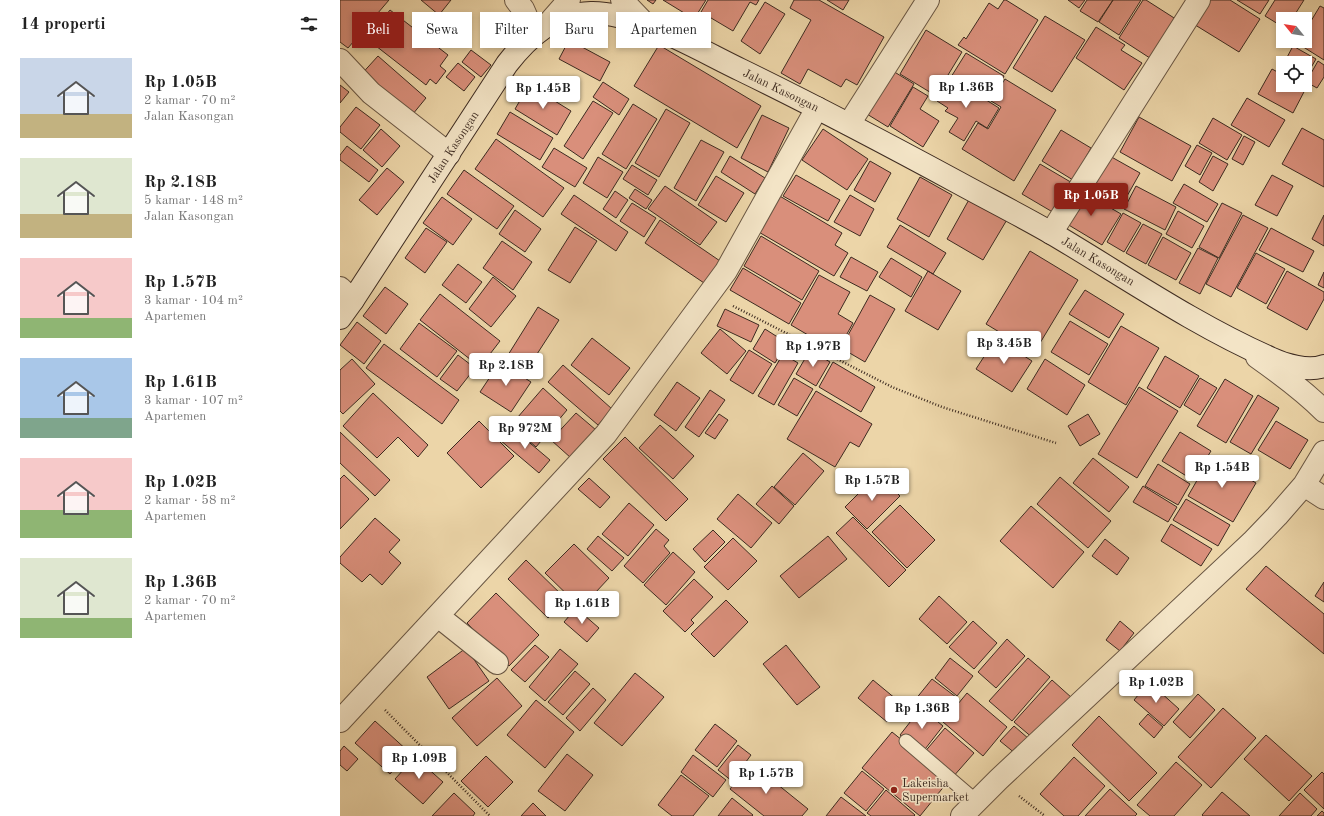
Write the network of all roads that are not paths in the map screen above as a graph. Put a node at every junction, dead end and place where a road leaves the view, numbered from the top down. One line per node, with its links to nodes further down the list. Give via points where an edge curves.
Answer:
1 (516, 0): 6 (street)
2 (569, 0): 9 (street)
3 (622, 0): 7 (street)
4 (928, 0): 15 (street)
5 (1200, 0): 17 (street)
6 (527, 12)
7 (634, 12)
8 (616, 15): 10 (street, Jalan Kasongan, via 588,13 570,16)
9 (542, 28)
10 (542, 29)
11 (519, 48): 16 (street, Jalan Kasongan)
12 (695, 48): 14 (street, Jalan Kasongan)
13 (340, 60): 16 (street, via 371,93)
14 (817, 108): 15 (street, Jalan Kasongan); 26 (street, via 726,271 606,434)
15 (849, 124): 17 (street, Jalan Kasongan)
16 (449, 154): 18 (street, Jalan Kasongan)
17 (1051, 233): 20 (street, Jalan Kasongan)
18 (347, 294): 19 (street, Jalan Kasongan)
19 (340, 318)
20 (1239, 344): 21 (street, Jalan Kasongan, via 1273,360 1299,368); 22 (street, via 1285,377)
21 (1324, 366)
22 (1324, 411)
23 (1324, 452): 24 (street)
24 (1304, 485): 25 (street); 30 (street, via 1252,542)
25 (1324, 498)
26 (438, 616): 27 (street); 28 (street)
27 (497, 663)
28 (340, 721)
29 (906, 741): 30 (lane)
30 (969, 809)

